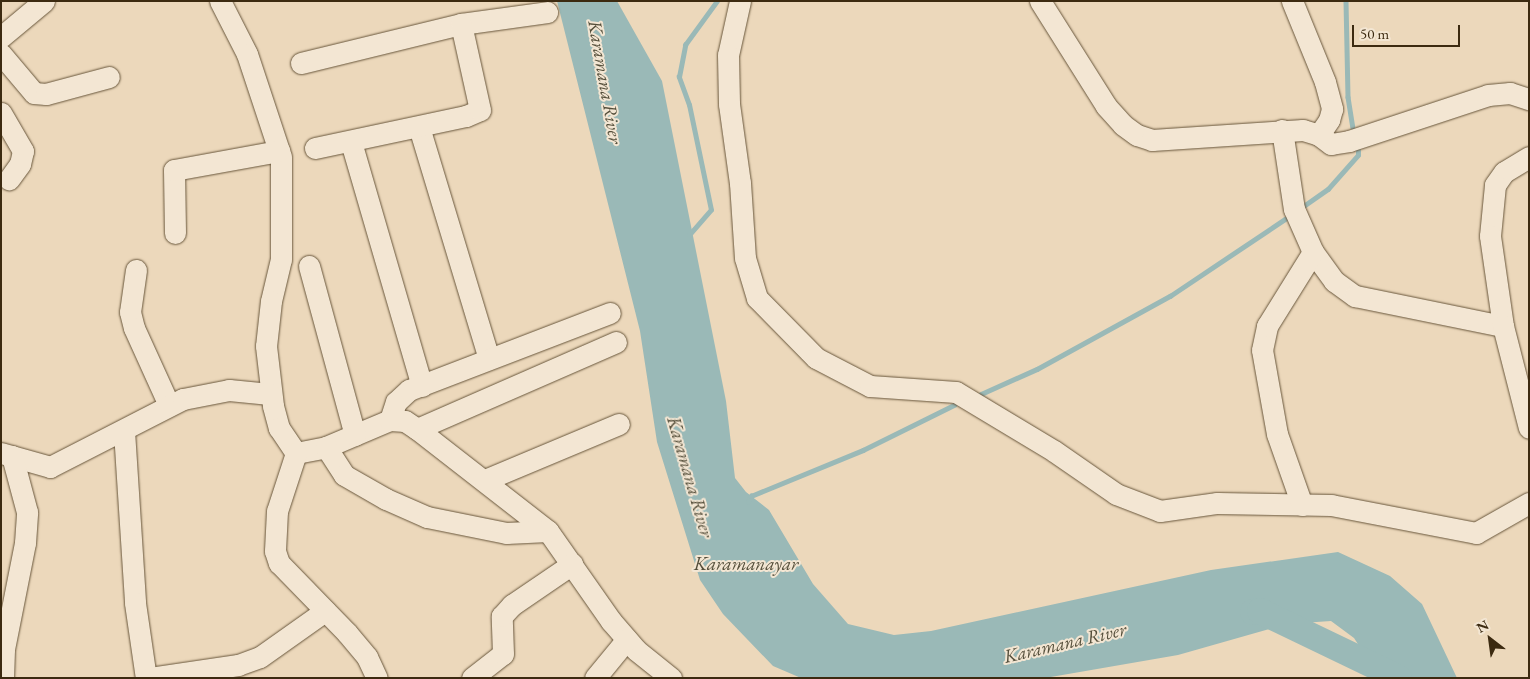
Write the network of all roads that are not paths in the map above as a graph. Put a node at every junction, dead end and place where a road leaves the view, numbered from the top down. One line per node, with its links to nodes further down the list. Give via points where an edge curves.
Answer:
1 (44, 1): 8 (street)
2 (220, 1): 19 (street, via 246,54)
3 (740, 1): 44 (street, via 728,55 729,104 746,258 757,298 775,320 816,358 870,386 956,392 1054,451 1116,494 1160,511 1217,503)
4 (1040, 1): 15 (street, via 1106,106 1137,135 1152,140)
5 (1292, 1): 16 (street, via 1325,82 1332,109 1330,120)
6 (547, 12): 7 (street)
7 (461, 24): 10 (street); 14 (street, via 480,110)
8 (1, 36)
9 (1, 54): 11 (street, via 34,93 46,94)
10 (301, 63)
11 (109, 77)
12 (1529, 99): 16 (street, via 1510,93 1488,95 1350,141 1331,144)
13 (1, 113): 21 (street, via 22,151 20,164)
14 (419, 127): 17 (street); 29 (street)
15 (1282, 130): 16 (street, via 1303,130); 23 (street, via 1294,209)
16 (1319, 135)
17 (351, 142): 18 (street); 30 (street)
18 (315, 148)
19 (279, 151): 22 (street, via 174,170); 31 (street, via 281,259 271,301 266,346)
20 (1529, 157): 27 (street, via 1504,172 1495,185 1491,207 1490,236)
21 (9, 179)
22 (175, 232)
23 (1313, 252): 27 (street, via 1334,281 1355,296); 44 (street, via 1268,326 1262,350 1277,434)
24 (309, 266): 38 (street)
25 (136, 270): 32 (street, via 130,312 134,328)
26 (610, 313): 29 (street)
27 (1503, 326): 35 (street)
28 (616, 342): 36 (street)
29 (489, 360): 30 (street)
30 (422, 386): 33 (street, via 409,390 396,402)
31 (270, 394): 32 (street, via 229,390); 40 (street, via 279,428)
32 (170, 405): 37 (street)
33 (390, 420): 36 (street, via 404,421); 38 (street)
34 (619, 424): 42 (street)
35 (1529, 428)
36 (417, 429): 42 (street)
37 (124, 431): 41 (street, via 50,467); 50 (street, via 134,594)
38 (355, 435): 39 (street)
39 (326, 447): 40 (street); 45 (street, via 344,475 426,517 506,534)
40 (296, 453): 47 (street, via 277,511 275,552 286,572)
41 (6, 454): 49 (street, via 26,512 25,543 4,649)
42 (484, 480): 45 (street)
43 (1529, 503): 44 (street, via 1476,533 1331,505)
44 (1302, 504)
45 (548, 531): 46 (street)
46 (572, 564): 48 (street); 52 (street, via 512,604 502,616 503,654)
47 (324, 610): 50 (street, via 260,657 238,665); 51 (street, via 367,657)
48 (627, 639): 53 (street); 54 (street)
49 (3, 678)
50 (148, 678)
51 (377, 678)
52 (472, 678)
53 (595, 678)
54 (671, 678)

